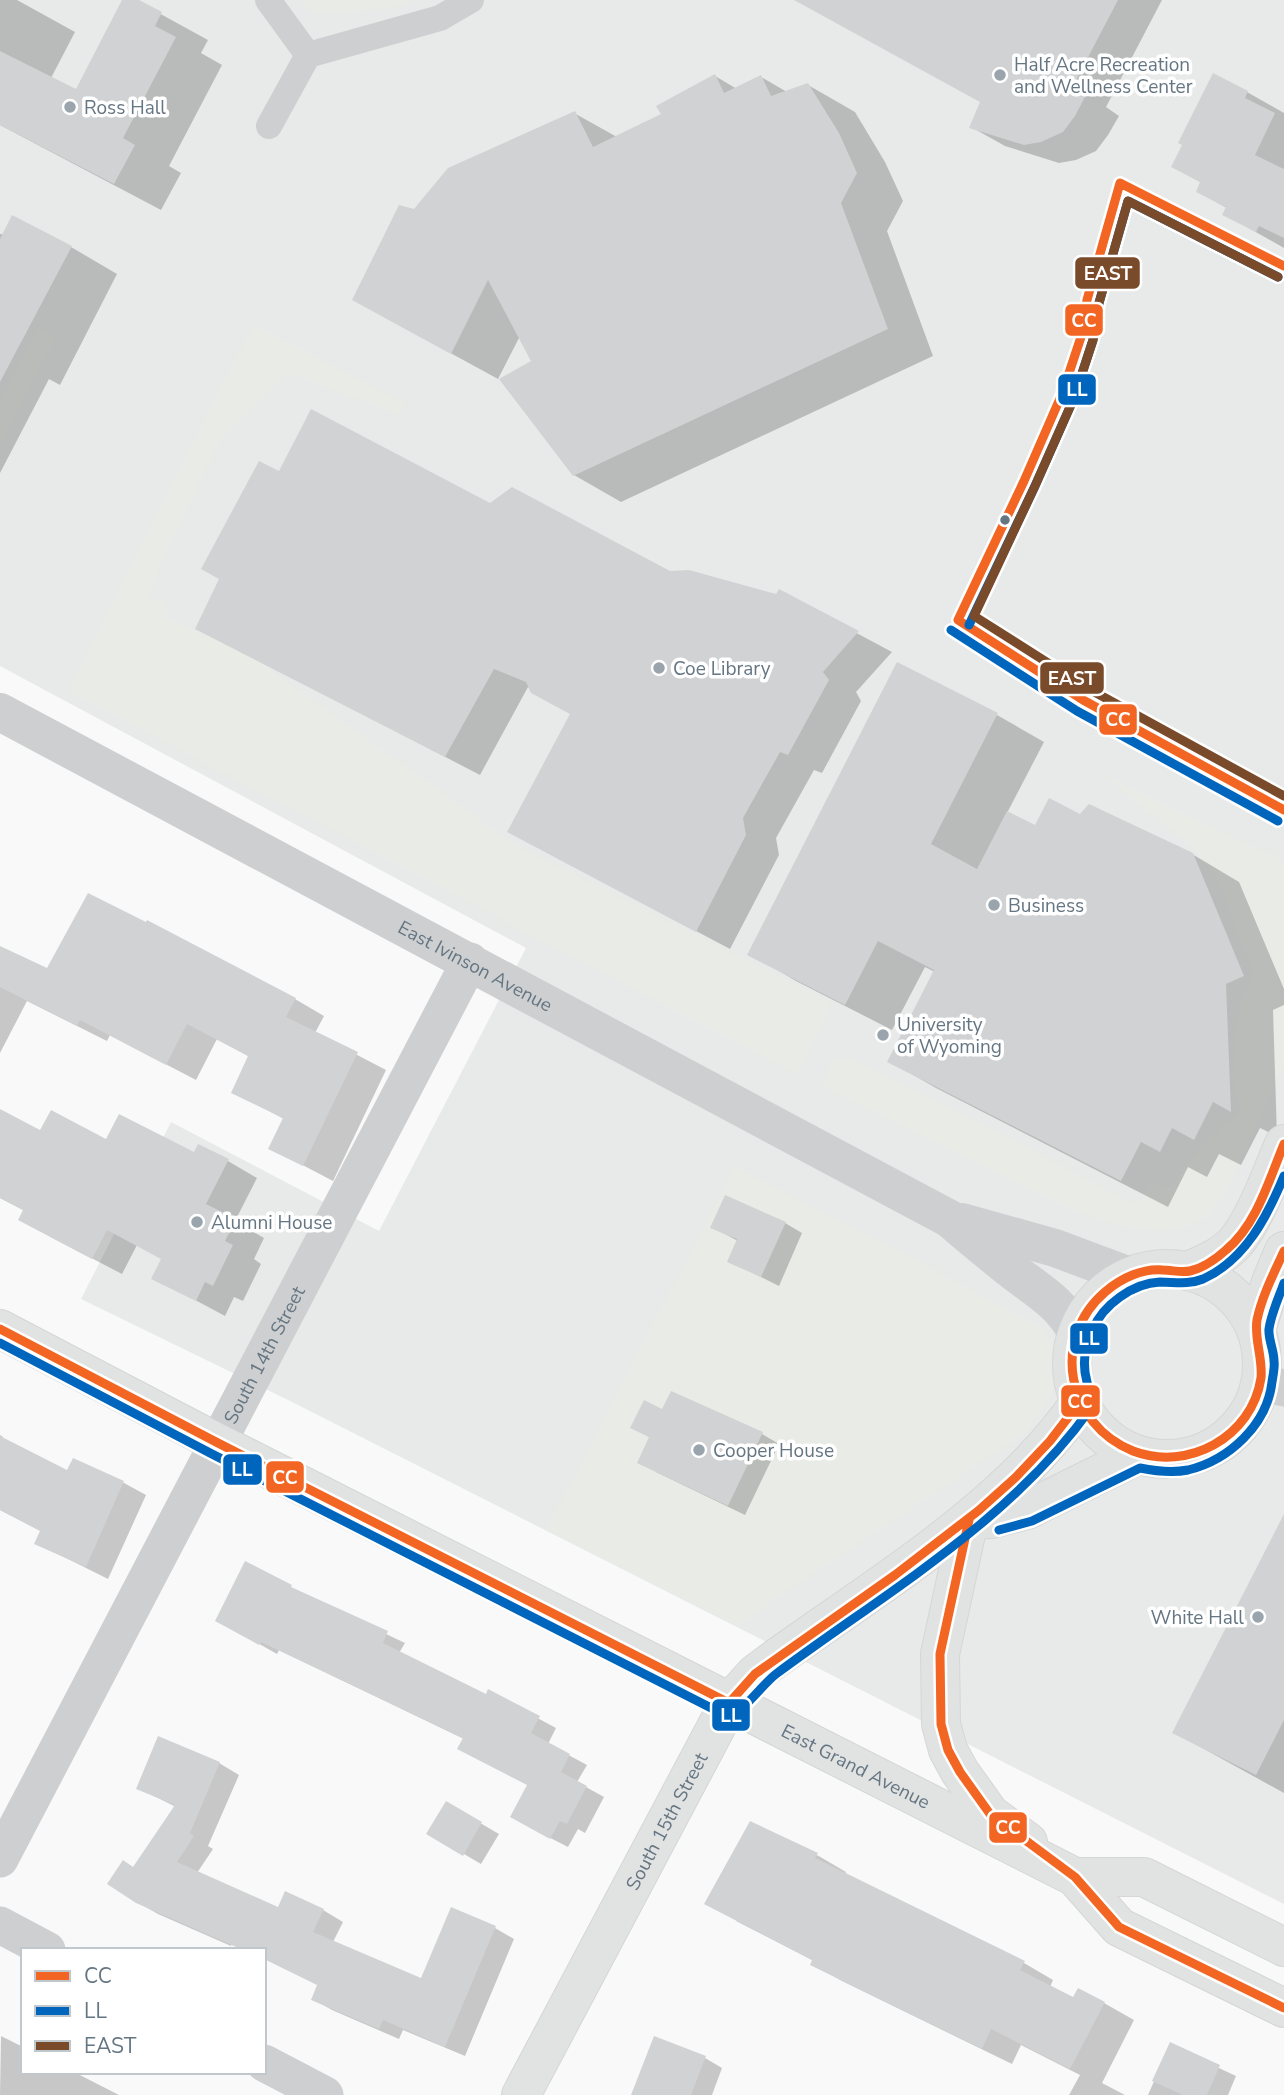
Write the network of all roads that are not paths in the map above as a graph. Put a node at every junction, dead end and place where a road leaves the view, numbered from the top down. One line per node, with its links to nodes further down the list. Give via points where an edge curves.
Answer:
1 (268, 0): 3 (street)
2 (471, 0): 3 (street, via 440,18)
3 (308, 55): 4 (street)
4 (269, 126)
5 (0, 712): 6 (street, East Ivinson Avenue)
6 (470, 961): 8 (street, East Ivinson Avenue); 17 (street, South 14th Street)
7 (1284, 1144): 10 (main road, via 1234,1243 1213,1260)
8 (950, 1219): 11 (street, East Ivinson Avenue, via 1055,1248); 14 (street, East Ivinson Avenue, via 1055,1301)
9 (1284, 1251): 13 (main road)
10 (1188, 1271): 11 (main road, via 1153,1270); 13 (main road, via 1219,1285 1236,1300)
11 (1130, 1276): 14 (main road, via 1093,1303)
12 (0, 1329): 17 (main road, East Grand Avenue)
13 (1256, 1330): 15 (main road)
14 (1077, 1333): 16 (main road, via 1071,1368)
15 (1272, 1386): 18 (main road, via 1241,1424 1206,1451 1184,1458)
16 (1080, 1402): 18 (main road, via 1099,1431); 19 (main road, South 15th Street, via 1064,1426)
17 (218, 1443): 20 (main road, East Grand Avenue); 21 (street, South 14th Street)
18 (1138, 1455): 19 (main road, South 15th Street, via 1027,1510)
19 (969, 1520): 20 (main road, South 15th Street, via 771,1662); 22 (main road, via 940,1654 941,1724 948,1750 990,1814)
20 (729, 1703): 22 (main road, East Grand Avenue); 29 (main road, South 15th Street)
21 (0, 1859)
22 (1074, 1877): 24 (main road, East Grand Avenue, via 1144,1877); 26 (main road, East Grand Avenue, via 1119,1927)
23 (0, 1925): 25 (street)
24 (1284, 1947)
25 (43, 1948)
26 (1284, 2008)
27 (266, 2064): 28 (street)
28 (325, 2095)
29 (521, 2095)

